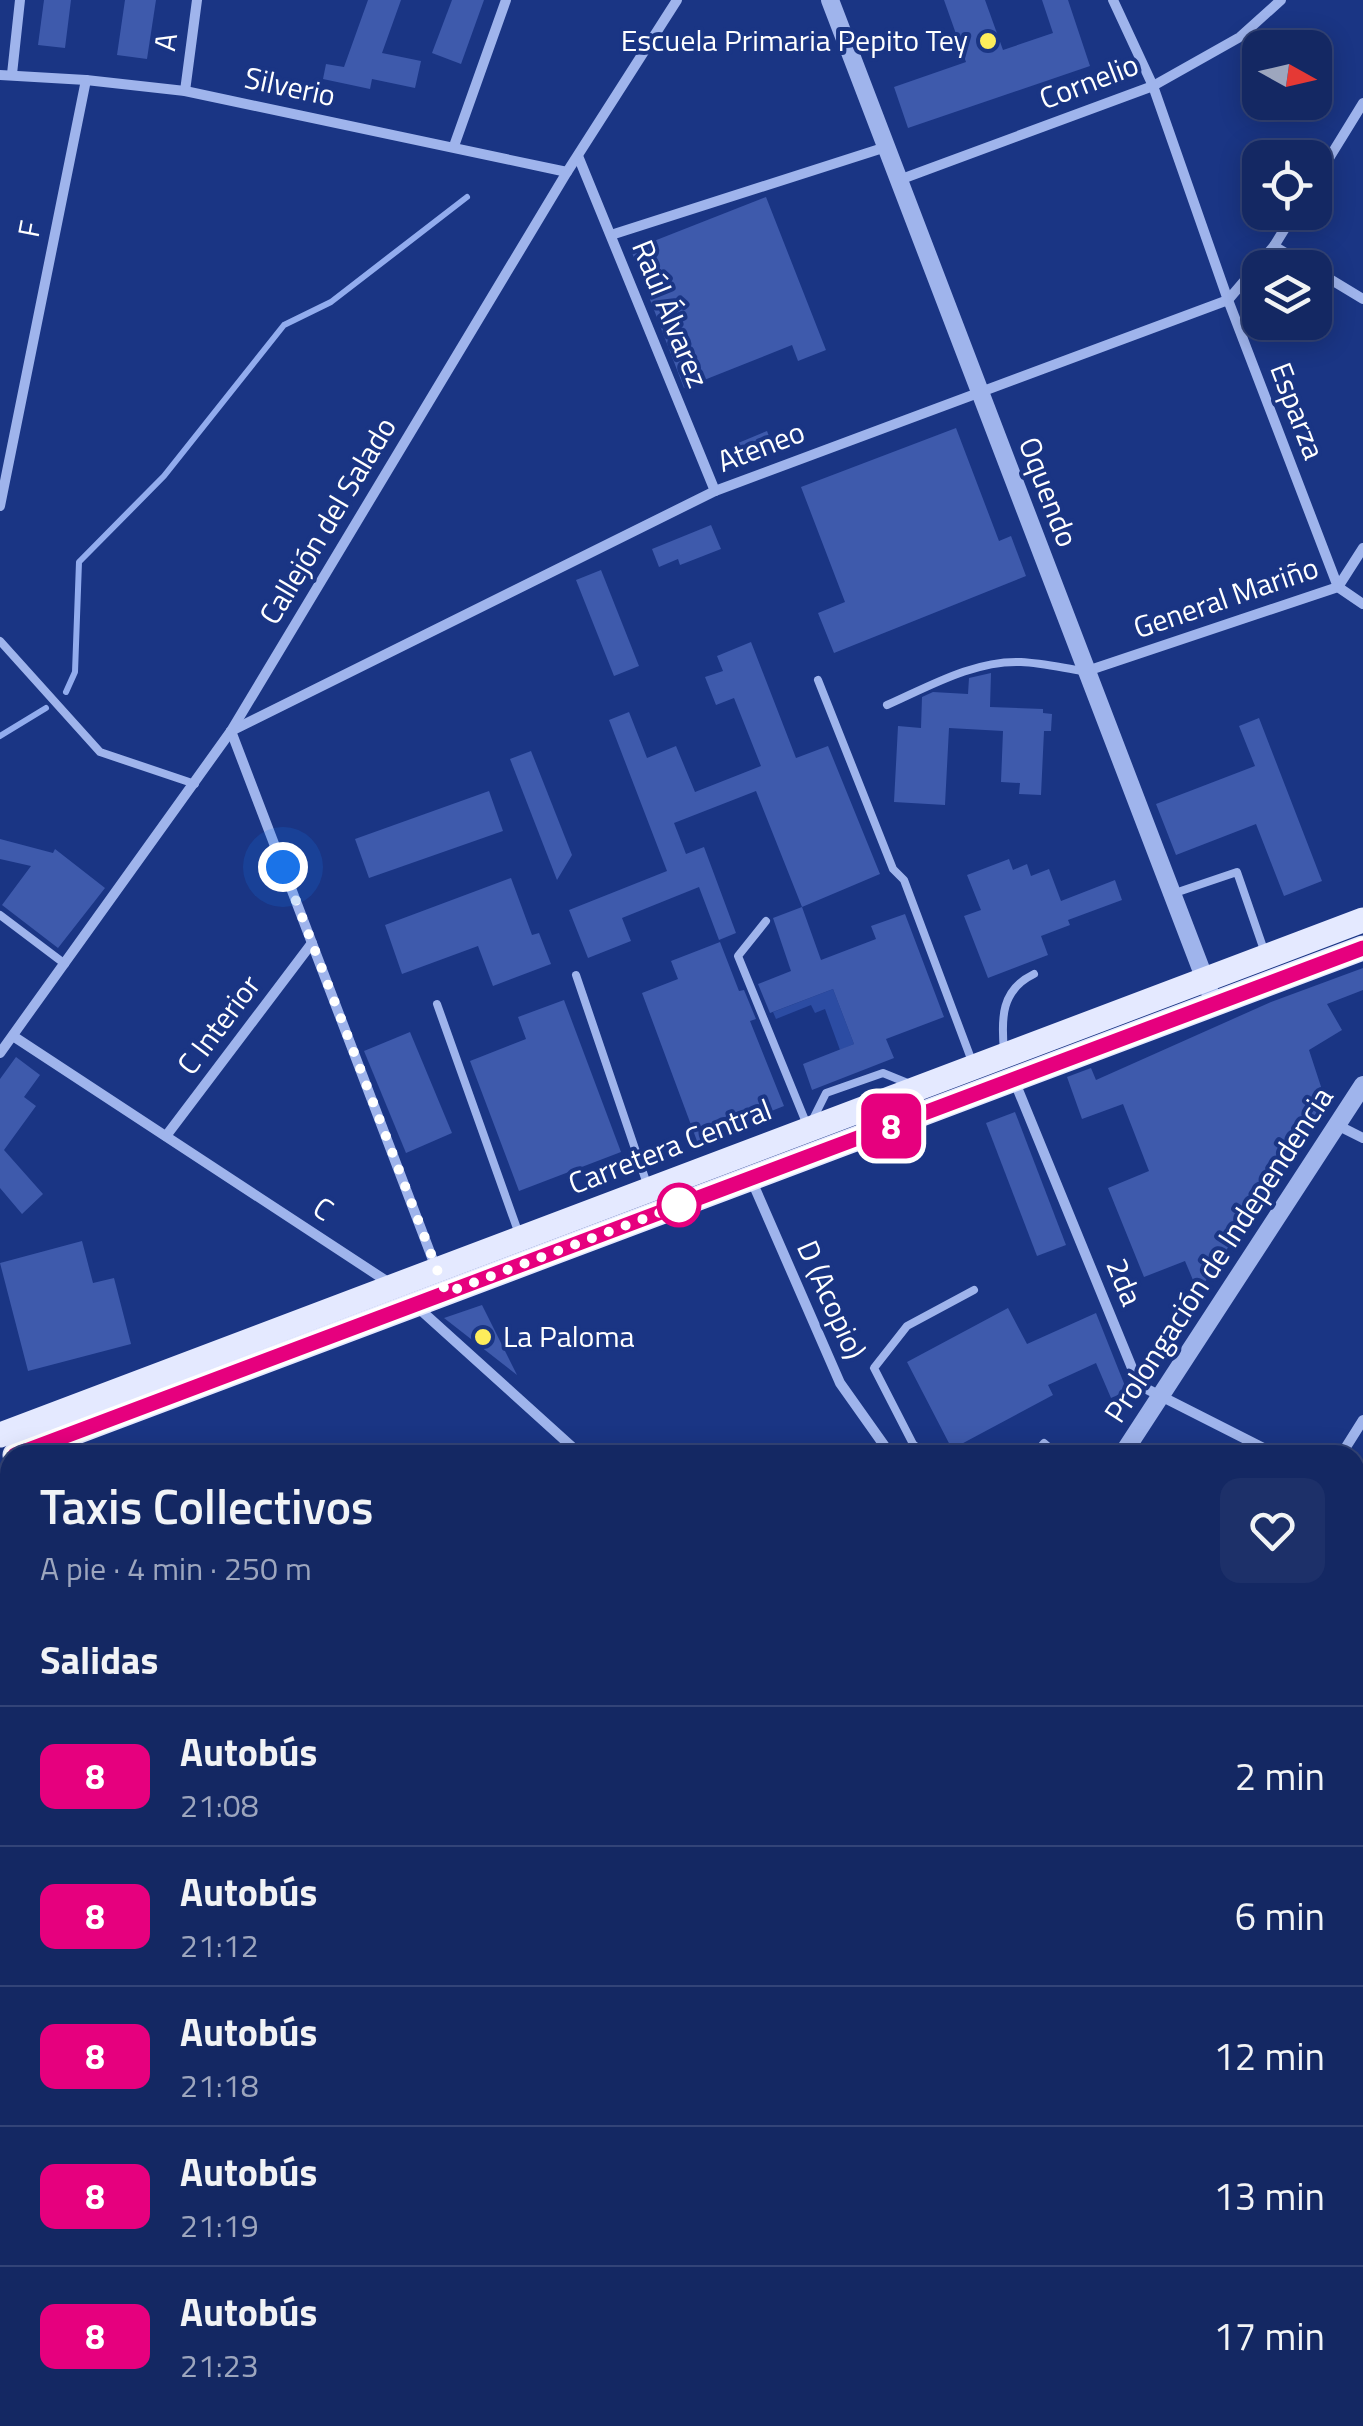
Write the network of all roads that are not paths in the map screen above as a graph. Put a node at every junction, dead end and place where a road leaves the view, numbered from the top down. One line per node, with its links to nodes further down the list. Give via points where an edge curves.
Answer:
1 (20, 0): 8 (street)
2 (197, 0): 11 (street, A)
3 (506, 0): 13 (street)
4 (678, 0): 16 (street, Callejón del Salado)
5 (830, 0): 14 (street, Oquendo)
6 (1113, 0): 10 (street, Esparza)
7 (1281, 0): 10 (street, Cornelio, via 1240,37)
8 (6, 75): 9 (street, Silverio)
9 (86, 80): 11 (street, Silverio); 28 (street, F)
10 (1153, 86): 18 (street, Cornelio); 25 (street, Esparza)
11 (185, 91): 13 (street, Silverio)
12 (1363, 104): 15 (street)
13 (454, 146): 17 (street, Silverio)
14 (886, 147): 18 (street, Oquendo); 20 (street)
15 (1332, 154)
16 (578, 156): 17 (street, Callejón del Salado); 20 (street, Raúl Álvarez)
17 (567, 172): 36 (street, Callejón del Salado)
18 (899, 180): 26 (street, Oquendo)
19 (1284, 230): 21 (street, Ateneo)
20 (610, 235): 27 (street, Raúl Álvarez)
21 (1274, 246): 22 (street); 25 (street, Ateneo)
22 (1281, 250)
23 (1332, 280): 24 (street)
24 (1363, 299)
25 (1228, 300): 26 (street, Ateneo); 30 (street, Esparza)
26 (980, 391): 27 (street, Ateneo); 33 (street, Oquendo)
27 (715, 491): 36 (street, Ateneo)
28 (0, 506)
29 (1363, 548): 30 (street, General Mariño)
30 (1338, 588): 31 (street); 33 (street, General Mariño)
31 (1363, 604)
32 (0, 641): 37 (lane, via 100,752)
33 (1087, 671): 35 (lane, via 999,664 958,673); 38 (street, Oquendo)
34 (818, 680): 53 (lane)
35 (886, 706)
36 (231, 731): 37 (street, Callejón del Salado); 42 (street)
37 (196, 784): 45 (street, Callejón del Salado)
38 (1172, 894): 44 (lane, via 1237,872); 49 (street, Oquendo)
39 (0, 915): 45 (lane)
40 (1363, 920): 44 (main road, Carretera Central)
41 (766, 921): 58 (lane, via 738,956)
42 (312, 944): 59 (street, C Interior); 64 (street)
43 (1363, 948): 48 (main road, Carretera Central)
44 (1266, 956): 48 (lane); 49 (main road, Carretera Central)
45 (65, 964): 51 (street, Callejón del Salado)
46 (1034, 974): 54 (lane, via 1018,982 1007,1001 1002,1033)
47 (576, 975): 62 (lane)
48 (1275, 981): 49 (main road, Carretera Central)
49 (1210, 992): 54 (main road, Carretera Central)
50 (437, 1004): 63 (lane)
51 (14, 1036): 52 (street, Callejón del Salado); 59 (street, C)
52 (0, 1053)
53 (974, 1066): 54 (main road, Carretera Central); 56 (lane); 58 (main road, Carretera Central)
54 (1009, 1067): 56 (main road, Carretera Central); 68 (street, 2da, via 1140,1385)
55 (1363, 1085): 57 (street, Prolongación de Independencia)
56 (983, 1092): 61 (main road, Carretera Central)
57 (1336, 1124): 60 (street); 68 (street, Prolongación de Independencia)
58 (808, 1130): 61 (main road, Carretera Central)
59 (166, 1136): 65 (street, C)
60 (1363, 1138)
61 (746, 1166): 62 (main road, Carretera Central); 72 (street, D (Acopio), via 840,1384)
62 (653, 1202): 63 (main road, Carretera Central); 64 (main road, Carretera Central)
63 (520, 1238): 64 (main road, Carretera Central)
64 (441, 1281): 65 (main road, Carretera Central); 67 (main road, Carretera Central)
65 (394, 1286): 67 (street, C); 70 (main road, Carretera Central)
66 (974, 1290): 73 (lane, via 907,1326 874,1368)
67 (414, 1305): 70 (main road, Carretera Central); 71 (street, C)
68 (1160, 1396): 74 (street, Prolongación de Independencia); 75 (street, 2da)
69 (1363, 1420): 76 (street)
70 (16, 1444)
71 (558, 1445)
72 (885, 1445)
73 (914, 1445)
74 (1128, 1445)
75 (1257, 1445)
76 (1347, 1445)

